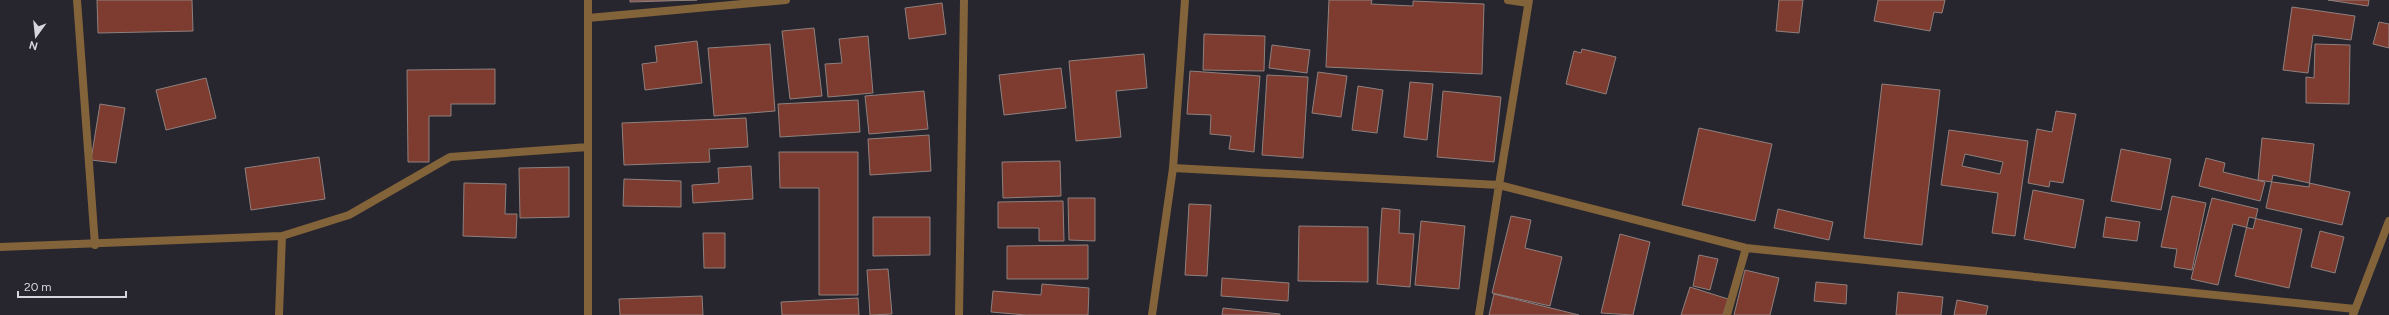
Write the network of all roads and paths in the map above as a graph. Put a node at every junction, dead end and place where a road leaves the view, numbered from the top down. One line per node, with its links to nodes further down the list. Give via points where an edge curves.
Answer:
1 (77, 0): 14 (street)
2 (588, 0): 8 (street)
3 (786, 0): 8 (street)
4 (964, 0): 20 (street)
5 (1185, 0): 10 (street)
6 (1508, 0): 7 (street)
7 (1528, 2): 11 (street)
8 (588, 18): 9 (street)
9 (588, 147): 13 (street, via 450,157 349,215); 19 (street)
10 (1173, 168): 11 (street); 21 (street)
11 (1499, 185): 16 (street); 22 (street)
12 (2389, 221): 17 (street)
13 (282, 236): 14 (street); 18 (street)
14 (95, 244): 15 (street)
15 (0, 247)
16 (1746, 248): 17 (street); 23 (street)
17 (2354, 312)
18 (279, 315)
19 (588, 315)
20 (959, 315)
21 (1152, 315)
22 (1480, 315)
23 (1727, 315)

